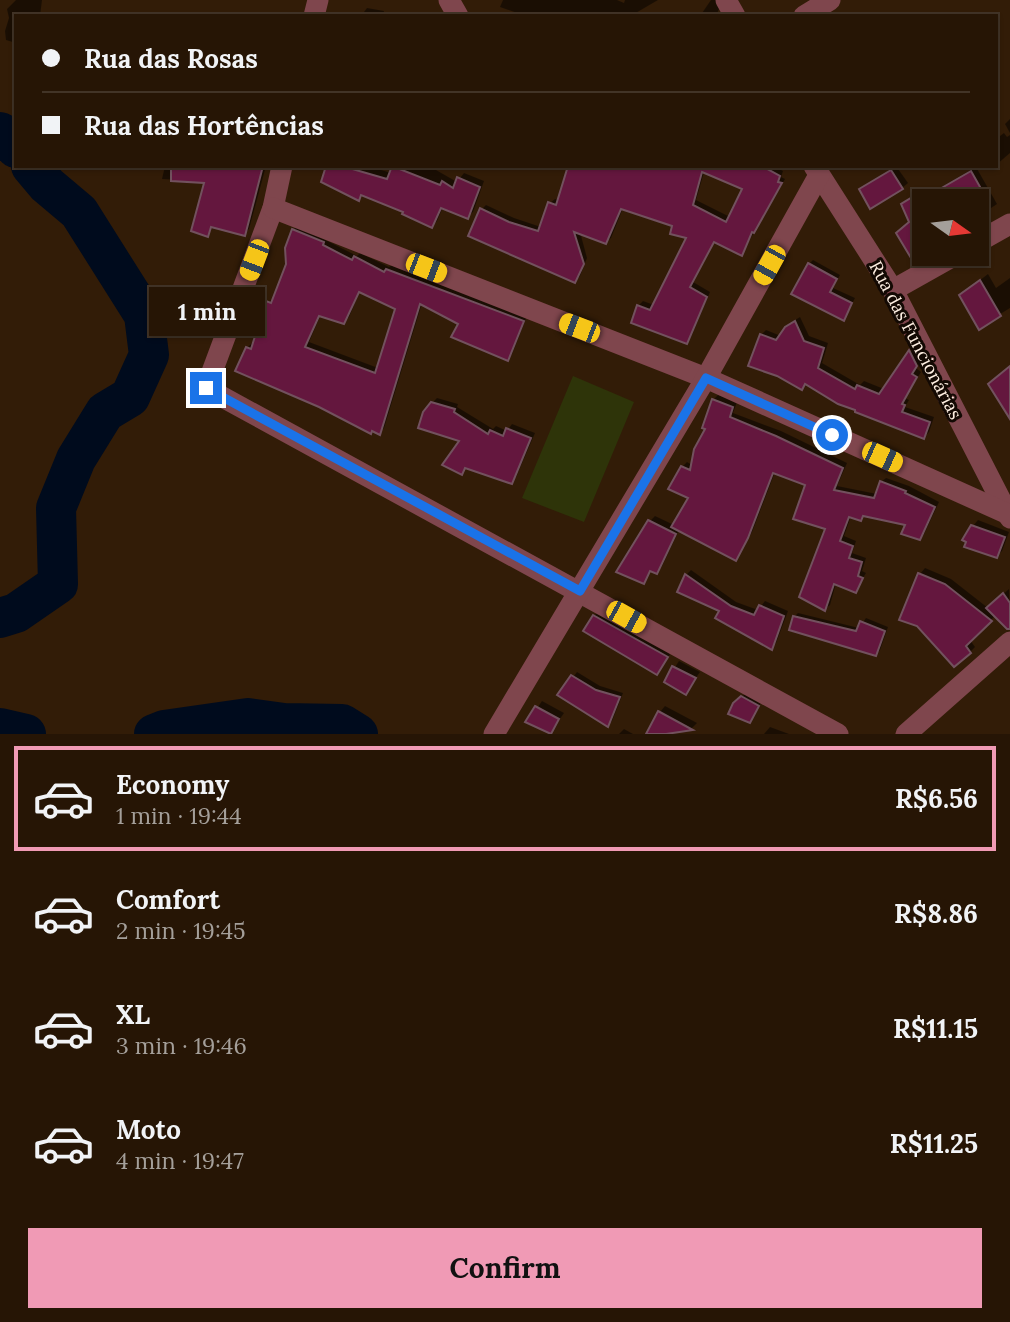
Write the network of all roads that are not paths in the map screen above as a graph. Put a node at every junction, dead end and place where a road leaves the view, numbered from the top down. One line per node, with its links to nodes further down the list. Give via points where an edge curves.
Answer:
1 (830, 0): 2 (street)
2 (806, 14)
3 (282, 168): 5 (street)
4 (815, 168): 9 (street, Rua das Funcionárias); 10 (street)
5 (273, 208): 10 (street); 12 (street, via 206,388)
6 (1010, 224): 7 (street)
7 (989, 236)
8 (935, 266): 9 (street)
9 (892, 290): 11 (street, Rua das Funcionárias)
10 (706, 378): 11 (street); 12 (street)
11 (1009, 516)
12 (580, 591): 14 (street); 15 (street)
13 (1010, 642): 16 (street)
14 (836, 733)
15 (494, 734)
16 (906, 734)

